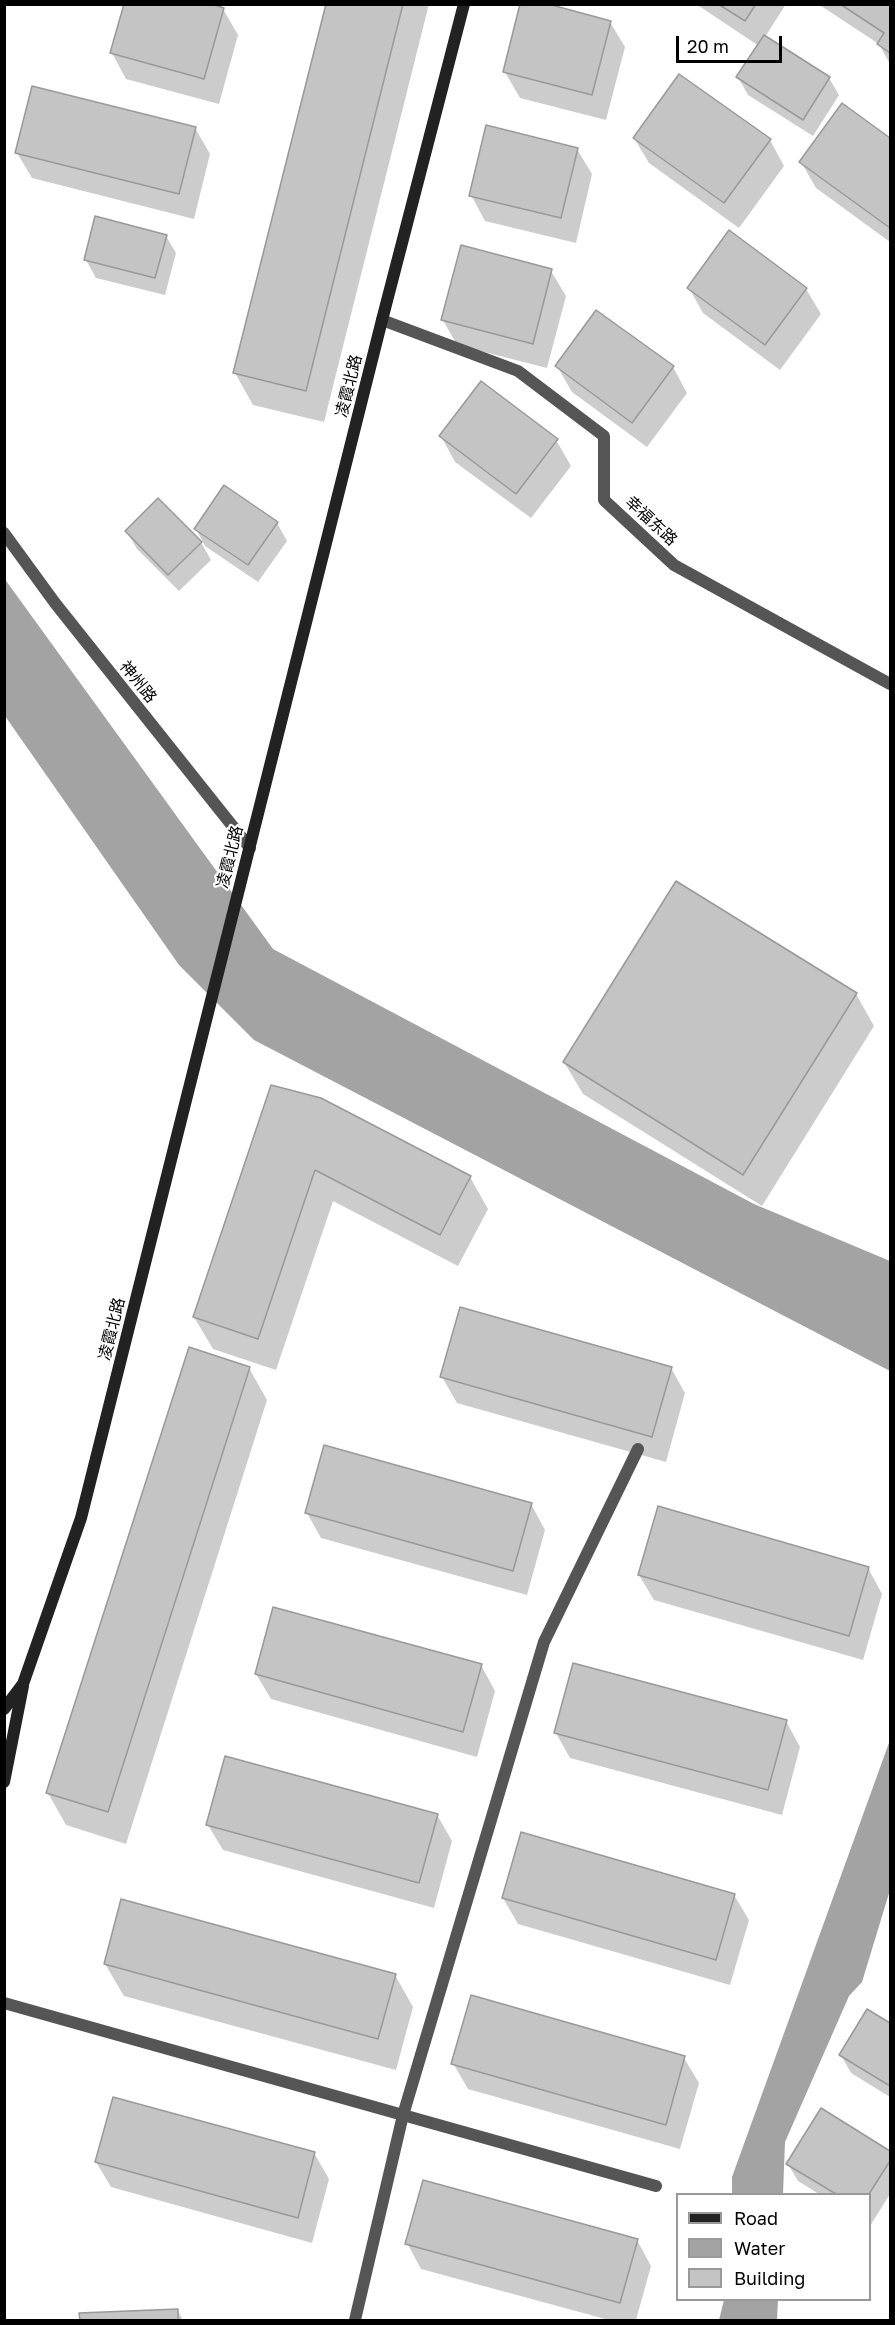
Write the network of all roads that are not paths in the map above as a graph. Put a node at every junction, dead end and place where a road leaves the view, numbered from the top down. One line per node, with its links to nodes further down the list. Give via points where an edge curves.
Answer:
1 (464, 4): 2 (street, 凌霞北路)
2 (382, 320): 4 (street, 幸福东路, via 518,371 604,436 604,500 674,565); 5 (street, 凌霞北路)
3 (4, 533): 5 (street, 神州路)
4 (891, 684)
5 (250, 848): 7 (street, 凌霞北路, via 81,1518)
6 (638, 1449): 11 (street, via 544,1642)
7 (23, 1684): 8 (street, 凌霞北路); 9 (street)
8 (4, 1708)
9 (4, 1782)
10 (4, 2003): 11 (street)
11 (403, 2115): 12 (street); 13 (street)
12 (656, 2186)
13 (355, 2320)

